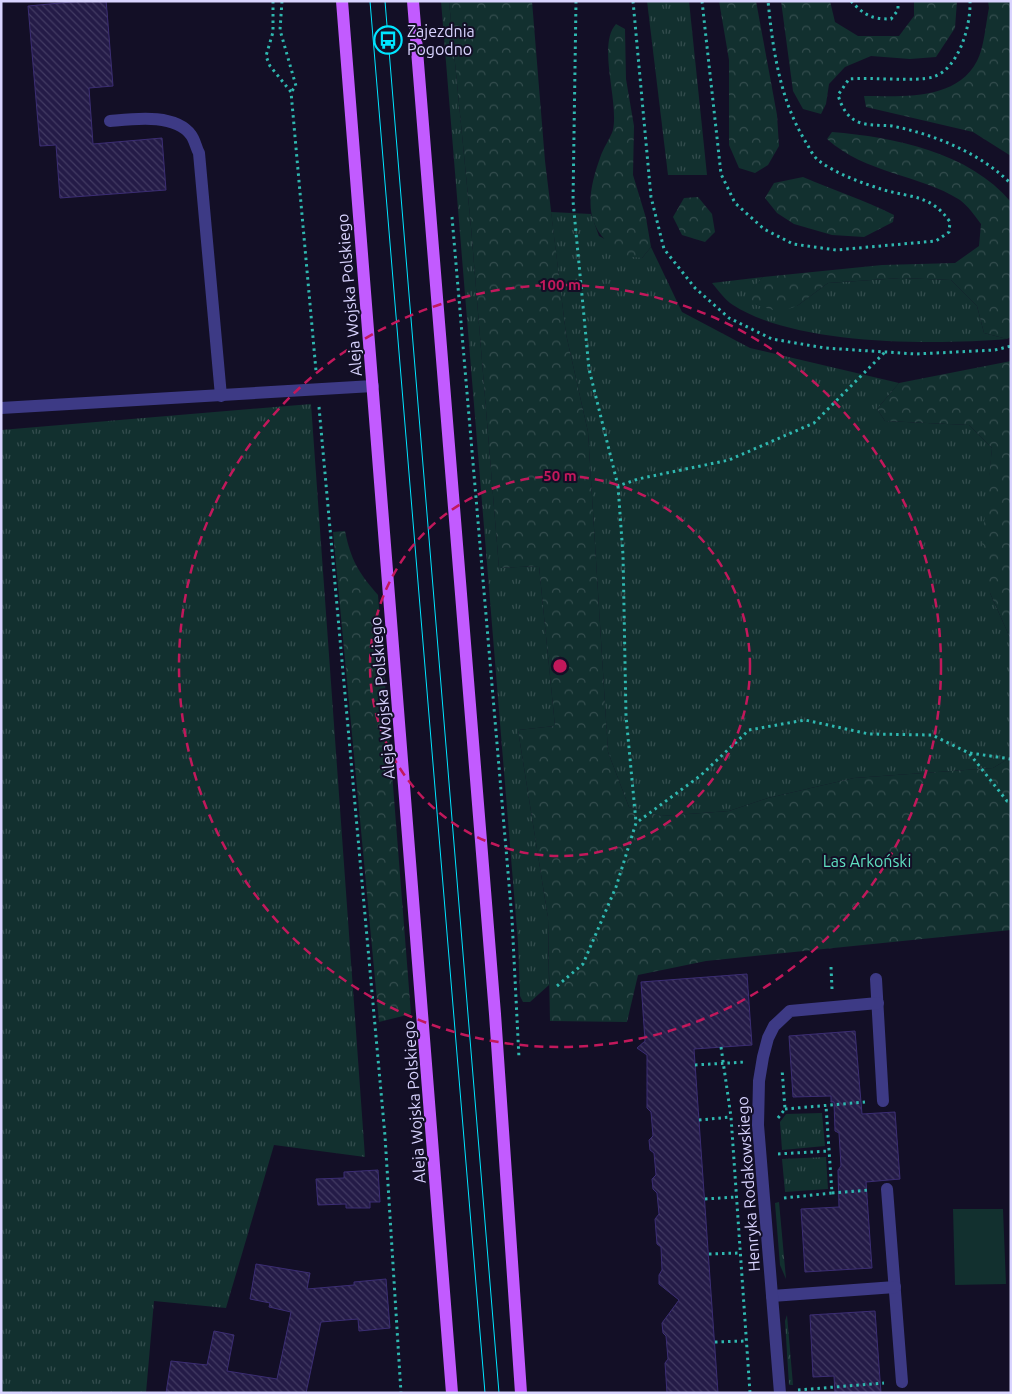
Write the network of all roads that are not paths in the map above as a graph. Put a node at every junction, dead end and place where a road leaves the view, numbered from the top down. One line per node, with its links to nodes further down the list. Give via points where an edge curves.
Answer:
1 (342, 1): 4 (main road, Aleja Wojska Polskiego)
2 (413, 1): 15 (main road, via 496,1014)
3 (110, 121): 5 (street, via 152,118 180,126 191,135 199,153)
4 (373, 386): 5 (street); 14 (main road, Aleja Wojska Polskiego)
5 (221, 396): 6 (street)
6 (1, 408)
7 (876, 978): 8 (street)
8 (878, 1002): 9 (street); 12 (street, Henryka Rodakowskiego, via 790,1011 774,1026 768,1038 757,1101)
9 (883, 1101)
10 (887, 1189): 11 (street)
11 (895, 1287): 12 (street); 13 (street)
12 (772, 1296): 16 (street, Henryka Rodakowskiego)
13 (902, 1382)
14 (452, 1393)
15 (521, 1393)
16 (780, 1393)

